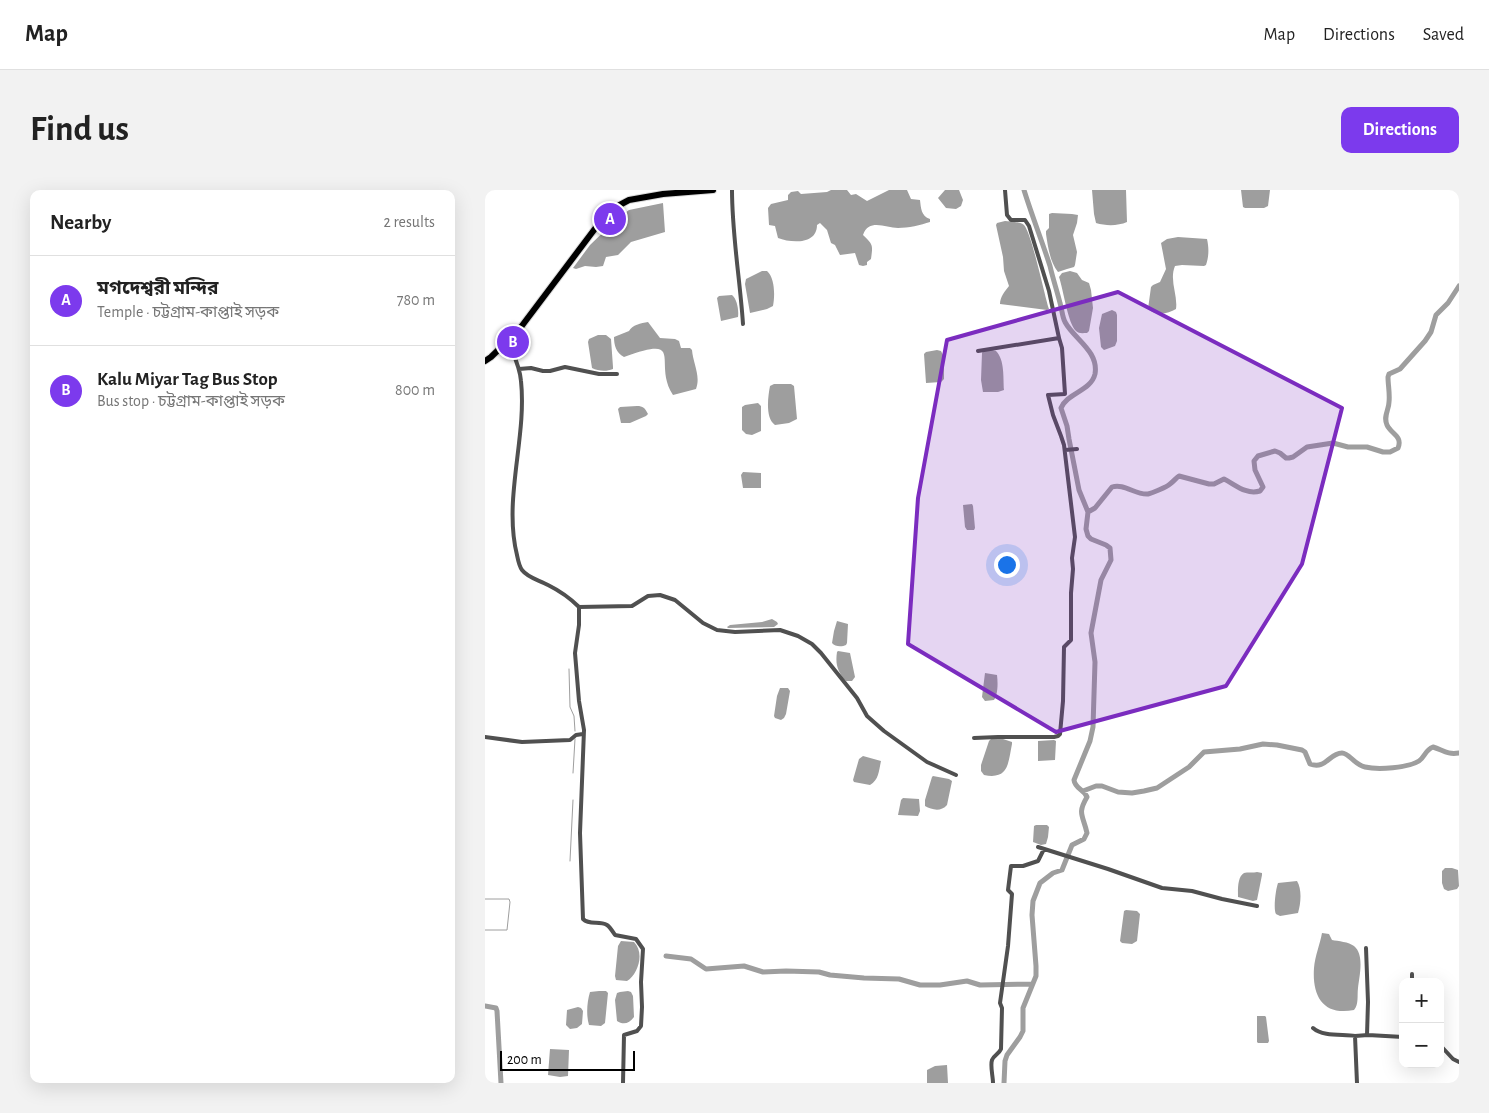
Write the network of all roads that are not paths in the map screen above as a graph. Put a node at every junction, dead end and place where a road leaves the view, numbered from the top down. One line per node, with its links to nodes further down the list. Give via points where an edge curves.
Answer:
1 (713, 190): 6 (main road, via 629,200 615,208 603,218)
2 (732, 190): 4 (street, via 732,224)
3 (1005, 190): 5 (street, via 1007,215 1011,220 1025,220 1029,226 1049,291)
4 (743, 324)
5 (1059, 338): 7 (street); 12 (street, via 1065,394 1048,395)
6 (508, 341): 8 (main road); 9 (street)
7 (978, 351)
8 (485, 361)
9 (519, 369): 10 (street, via 550,371 565,367); 13 (street, via 521,415 513,500 514,542 520,568 530,577 563,593)
10 (617, 374)
11 (1077, 449): 12 (street)
12 (1065, 450): 16 (street, via 1075,538 1071,640 1063,646 1060,734 1054,737)
13 (579, 607): 14 (street, via 575,654); 17 (street, via 632,606 648,596 659,595 675,600 717,630 780,630 798,636 821,653 857,698 867,716 883,731 927,762)
14 (583, 734): 15 (street, via 569,740 522,742); 30 (street, via 580,833 583,919 609,926 615,935 636,939 643,949 641,1026 637,1032 624,1035)
15 (485, 738)
16 (973, 738)
17 (956, 775)
18 (1038, 847): 19 (street)
19 (1044, 849): 20 (street, via 1162,888 1192,891); 31 (street, via 1038,861 1011,866 1010,870 1008,890 1012,894 1000,1002 1001,1049 992,1062)
20 (1257, 906)
21 (1366, 948): 25 (street)
22 (1413, 974): 23 (street)
23 (1412, 978)
24 (1313, 1028): 26 (street, via 1325,1033)
25 (1367, 1035): 26 (street); 27 (street)
26 (1355, 1036): 32 (street)
27 (1399, 1037)
28 (1444, 1049): 29 (street)
29 (1459, 1062)
30 (623, 1083)
31 (993, 1083)
32 (1357, 1083)

